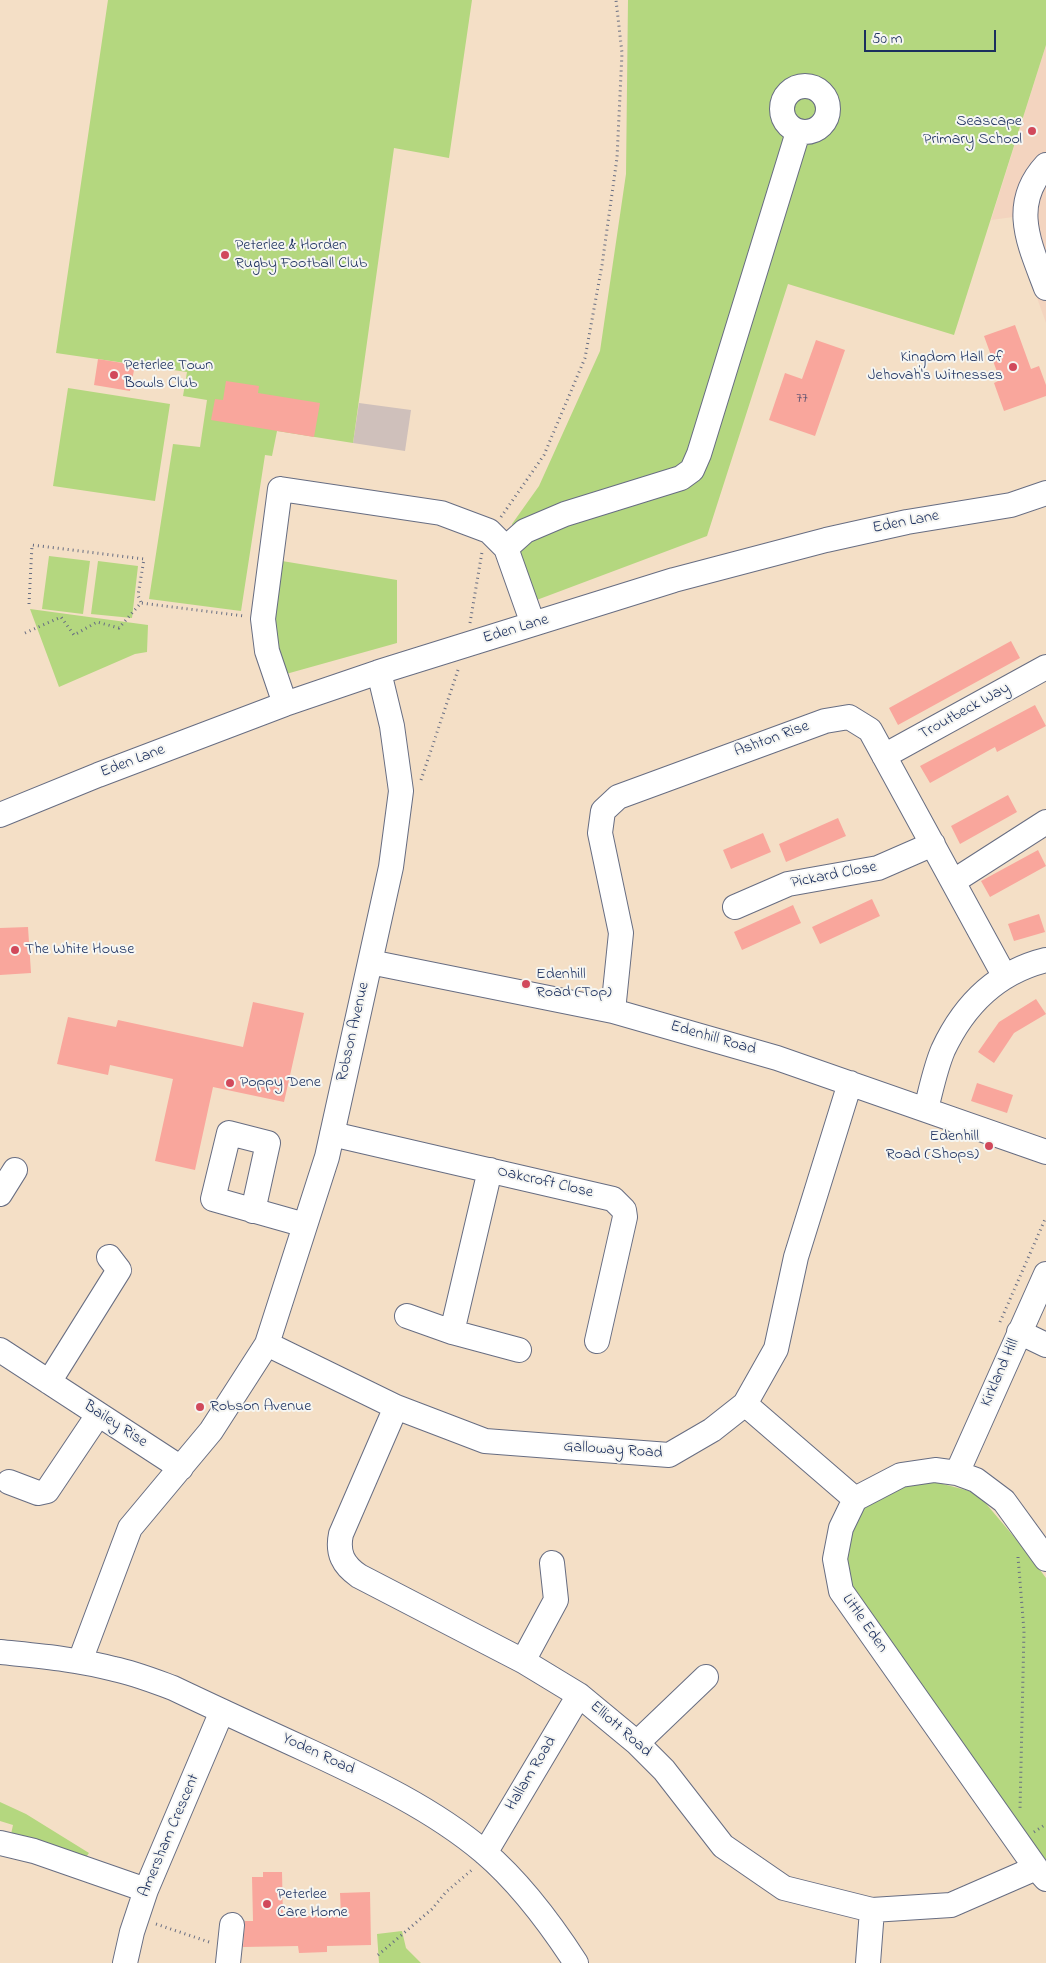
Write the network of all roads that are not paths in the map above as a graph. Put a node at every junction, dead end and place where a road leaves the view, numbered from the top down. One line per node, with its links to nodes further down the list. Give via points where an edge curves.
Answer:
1 (798, 132): 5 (street, via 692,470 681,478 564,514 525,530)
2 (1046, 166): 3 (street, via 1032,182 1024,210 1026,232)
3 (1046, 288)
4 (1046, 493): 6 (street, Eden Lane, via 1011,505 907,522 826,540 674,580)
5 (506, 548): 6 (street); 9 (street, via 490,531 442,513 280,489 263,619 267,651)
6 (532, 624): 8 (street, Eden Lane)
7 (1046, 667): 10 (street, Troutbeck Way)
8 (380, 672): 9 (street, Eden Lane); 17 (street, Robson Avenue, via 392,726 400,791 391,867)
9 (285, 704): 11 (street, Eden Lane)
10 (884, 756): 13 (street, Ashton Rise); 19 (street, Ashton Rise, via 870,730 849,716 825,720 618,798 603,811 600,834 621,933)
11 (0, 816)
12 (1046, 822): 14 (street)
13 (933, 844): 14 (street, Ashton Rise); 15 (street, Pickard Close, via 878,868 788,884)
14 (954, 881): 18 (street, Ashton Rise)
15 (735, 907)
16 (1046, 960): 18 (street, via 1028,964)
17 (370, 962): 19 (street, Edenhill Road); 22 (street, Robson Avenue)
18 (1005, 977): 21 (street, via 980,996 960,1018 942,1052)
19 (612, 1011): 20 (street, Edenhill Road, via 777,1058)
20 (850, 1083): 21 (street, Edenhill Road); 40 (street, Galloway Road, via 796,1257 776,1349)
21 (926, 1109): 23 (street, Edenhill Road)
22 (332, 1134): 25 (street, Oakcroft Close); 28 (street, Robson Avenue)
23 (1046, 1152)
24 (15, 1170): 26 (street)
25 (490, 1170): 32 (street); 34 (street, Oakcroft Close, via 614,1199 624,1210)
26 (0, 1194)
27 (253, 1210): 28 (street)
28 (305, 1225): 35 (street, Robson Avenue)
29 (109, 1257): 39 (street, via 119,1270)
30 (1046, 1274): 33 (street, Kirkland Hill)
31 (407, 1316): 32 (street)
32 (452, 1332): 38 (street)
33 (1019, 1332): 36 (street); 44 (street, Kirkland Hill)
34 (597, 1341)
35 (267, 1344): 41 (street, Galloway Road); 43 (street, Robson Avenue, via 211,1431)
36 (1046, 1345)
37 (0, 1350): 39 (street, Bailey Rise)
38 (519, 1350)
39 (49, 1382): 42 (street, Bailey Rise)
40 (745, 1404): 41 (street, Galloway Road, via 712,1430 670,1455 485,1441); 46 (street)
41 (396, 1407): 51 (street, Elliott Road, via 341,1534 340,1552 344,1562 359,1576)
42 (98, 1414): 43 (street, Bailey Rise); 45 (street, via 47,1491 38,1494)
43 (181, 1468): 50 (street, Robson Avenue, via 130,1528)
44 (957, 1472): 46 (street, via 935,1470 901,1475); 47 (street, via 976,1480 1004,1501)
45 (8, 1482)
46 (855, 1499): 58 (street, Little Eden, via 841,1528 835,1559 840,1591)
47 (1046, 1560)
48 (552, 1564): 51 (street, via 556,1600)
49 (0, 1652): 50 (street, Yoden Road)
50 (80, 1661): 54 (street, Yoden Road, via 173,1688)
51 (523, 1661): 53 (street, Elliott Road)
52 (706, 1677): 55 (street)
53 (579, 1695): 55 (street, Elliott Road); 57 (street, Hallam Road)
54 (222, 1711): 57 (street, Yoden Road, via 366,1778 436,1818); 59 (street, Amersham Crescent)
55 (637, 1743): 60 (street, Elliott Road, via 664,1770 723,1846 784,1888)
56 (0, 1843): 59 (street, via 34,1851)
57 (479, 1861): 64 (street, Yoden Road, via 520,1889 556,1932)
58 (1041, 1873): 60 (street, Elliott Road, via 951,1905)
59 (146, 1890): 63 (street, Amersham Crescent)
60 (872, 1910): 65 (street)
61 (232, 1925): 62 (street)
62 (228, 1956)
63 (125, 1963)
64 (576, 1963)
65 (868, 1963)

